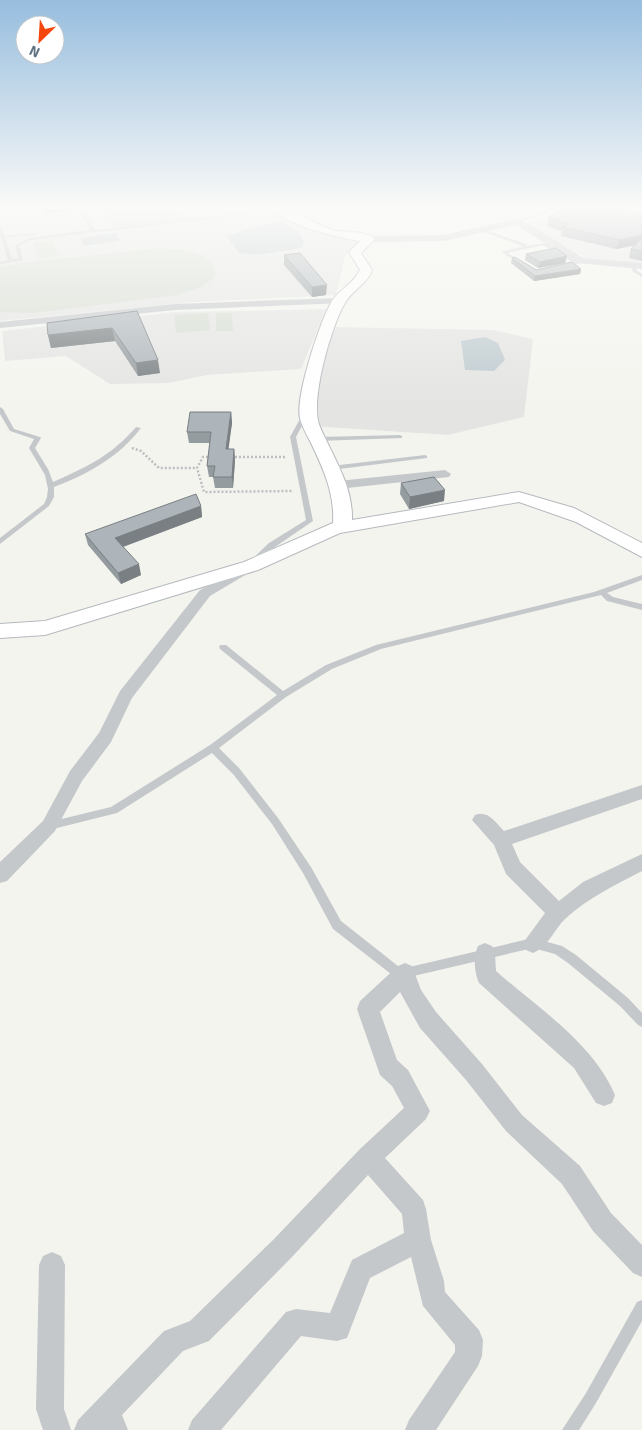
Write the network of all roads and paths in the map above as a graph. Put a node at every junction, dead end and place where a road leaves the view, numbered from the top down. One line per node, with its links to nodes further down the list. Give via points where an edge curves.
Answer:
1 (365, 273): 2 (main road)
2 (338, 301): 3 (street, via 175,307); 5 (main road, via 315,365)
3 (0, 325)
4 (0, 408): 17 (lane, via 12,430 38,438 32,448)
5 (307, 410): 8 (main road); 13 (lane, via 293,438)
6 (138, 428): 9 (lane)
7 (400, 436): 8 (lane)
8 (318, 440): 15 (main road)
9 (124, 446): 14 (path, via 141,451 159,468); 17 (lane, via 103,462)
10 (212, 457): 14 (path, via 203,457)
11 (222, 457): 13 (path)
12 (425, 457): 15 (lane)
13 (298, 458): 19 (lane)
14 (197, 468): 19 (path, via 204,492)
15 (331, 468): 18 (main road)
16 (445, 474): 18 (street)
17 (53, 485): 21 (lane, via 47,505)
18 (338, 485): 20 (main road, via 344,509)
19 (304, 491): 23 (lane, via 310,521 272,545)
20 (342, 528): 22 (main road, via 519,497 547,503 593,521); 23 (main road)
21 (0, 542)
22 (642, 551)
23 (251, 566): 27 (main road, via 45,628); 33 (street, via 205,593 180,624 126,695 105,737 76,776)
24 (642, 577): 25 (lane)
25 (602, 592): 26 (lane, via 610,598); 29 (lane, via 379,647 329,666)
26 (642, 607)
27 (0, 631)
28 (223, 648): 29 (lane)
29 (283, 695): 30 (lane)
30 (213, 748): 33 (lane, via 114,810); 40 (lane, via 236,771 275,821 337,925 395,970)
31 (642, 792): 34 (street)
32 (481, 820): 34 (street)
33 (49, 826): 36 (street)
34 (501, 840): 37 (street, via 513,868)
35 (642, 862): 37 (street, via 590,888)
36 (0, 876)
37 (558, 913): 38 (street)
38 (533, 943): 39 (lane); 41 (lane, via 558,950 572,960)
39 (485, 953): 40 (lane); 42 (street, via 486,976 582,1060)
40 (405, 973): 43 (street, via 368,1009 388,1066 400,1078 418,1110); 45 (street, via 412,996 428,1020 514,1123 571,1175 602,1222)
41 (642, 1021)
42 (604, 1095)
43 (368, 1157): 44 (street, via 414,1209); 48 (street, via 199,1331 174,1342)
44 (418, 1240): 50 (street, via 361,1270 336,1328 296,1322); 51 (street, via 431,1280 432,1297 469,1340 465,1361)
45 (642, 1264)
46 (52, 1265): 49 (street, via 50,1409)
47 (642, 1307): 52 (lane)
48 (103, 1424)
49 (57, 1430)
50 (202, 1430)
51 (418, 1430)
52 (570, 1430)

